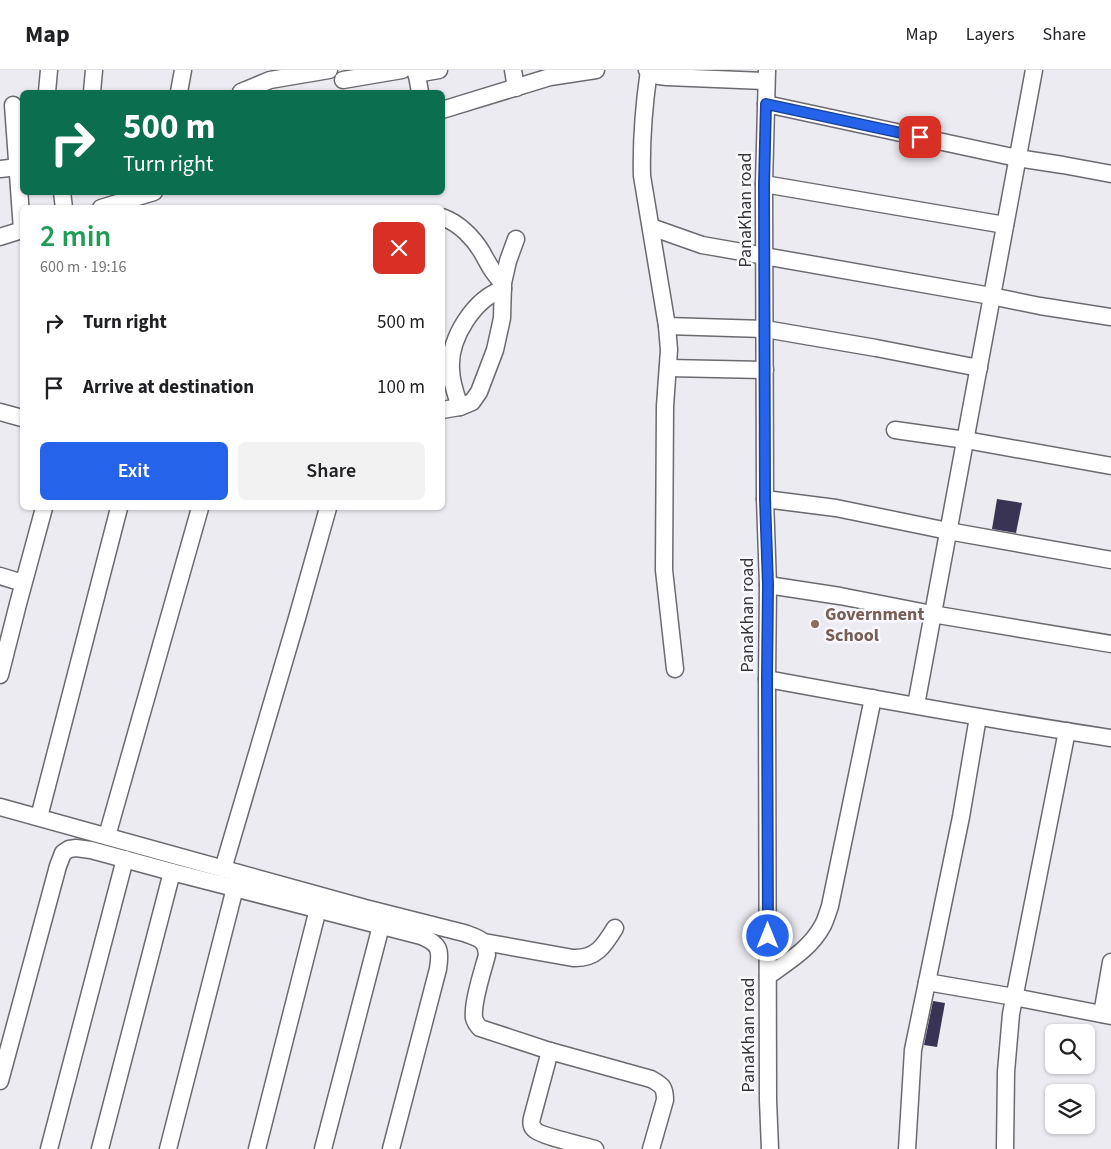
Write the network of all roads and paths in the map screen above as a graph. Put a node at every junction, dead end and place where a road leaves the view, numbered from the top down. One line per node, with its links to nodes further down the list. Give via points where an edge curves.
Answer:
1 (49, 70): 15 (street)
2 (94, 70): 16 (street)
3 (183, 70): 17 (street)
4 (329, 70): 13 (street)
5 (439, 70): 10 (street)
6 (513, 70): 14 (street)
7 (596, 70): 14 (street)
8 (648, 70): 11 (street, via 667,77); 33 (street, via 642,176)
9 (1034, 70): 23 (street)
10 (412, 71): 12 (street); 19 (street)
11 (766, 76): 20 (street, PanaKhan road)
12 (343, 81)
13 (260, 82): 18 (street)
14 (516, 88): 22 (street)
15 (48, 90)
16 (96, 90)
17 (179, 90)
18 (245, 90)
19 (419, 90)
20 (766, 104): 23 (street); 27 (street, PanaKhan road)
21 (12, 105): 24 (street)
22 (445, 109)
23 (1017, 158): 26 (street); 32 (street)
24 (18, 167): 25 (street); 29 (street)
25 (0, 169)
26 (1111, 174)
27 (764, 184): 32 (street); 37 (street, PanaKhan road)
28 (143, 195): 30 (street)
29 (20, 205)
30 (110, 205)
31 (445, 218): 38 (street, via 468,235)
32 (1005, 225): 39 (street)
33 (651, 227): 37 (street, via 702,245); 41 (street)
34 (20, 231): 35 (street)
35 (0, 237)
36 (516, 239): 38 (street)
37 (765, 256): 39 (street); 42 (street, PanaKhan road)
38 (503, 286): 46 (street, via 500,332 492,358 477,397); 46 (street, via 481,303 456,338 451,369)
39 (991, 296): 40 (street); 44 (street)
40 (1111, 318)
41 (667, 326): 42 (street); 43 (street)
42 (765, 329): 44 (street); 45 (street, PanaKhan road)
43 (668, 368): 45 (street); 65 (street, via 664,570)
44 (979, 368): 51 (street)
45 (765, 370): 53 (street, PanaKhan road)
46 (460, 407): 47 (street)
47 (445, 410)
48 (0, 412): 49 (street)
49 (20, 417)
50 (895, 430): 51 (street)
51 (966, 440): 52 (street); 58 (street)
52 (1111, 466)
53 (765, 499): 58 (street, via 836,508); 62 (street, PanaKhan road)
54 (43, 510): 61 (street)
55 (118, 510): 74 (street)
56 (199, 510): 75 (street)
57 (327, 510): 77 (street)
58 (948, 531): 59 (street); 63 (street)
59 (1111, 560)
60 (0, 576): 61 (street)
61 (23, 583): 66 (street)
62 (768, 585): 63 (street); 67 (street, PanaKhan road)
63 (932, 614): 64 (street); 69 (street)
64 (1111, 644)
65 (675, 669)
66 (0, 674)
67 (767, 678): 68 (street); 85 (street, PanaKhan road)
68 (873, 698): 69 (street); 85 (street, via 824,924 813,940)
69 (916, 705): 70 (street)
70 (978, 717): 71 (street); 86 (street)
71 (1067, 731): 72 (street); 87 (street)
72 (1111, 738)
73 (0, 807): 74 (street)
74 (39, 818): 75 (street)
75 (106, 836): 77 (street)
76 (125, 859): 78 (street); 90 (street, via 76,848 63,853); 91 (street)
77 (223, 868): 83 (street, via 464,933)
78 (172, 872): 79 (street); 92 (street)
79 (235, 888): 80 (street); 93 (street)
80 (318, 910): 81 (street); 94 (street)
81 (381, 926): 95 (street); 96 (street, via 430,940 436,944 440,956)
82 (615, 928): 83 (street, via 598,952 581,959)
83 (484, 942): 89 (street, via 487,955 474,1007 475,1023 487,1031)
84 (1111, 962): 88 (street)
85 (768, 976): 99 (street, PanaKhan road)
86 (927, 982): 87 (street); 100 (street, via 913,1050)
87 (1014, 997): 88 (street); 101 (street, via 1007,1052)
88 (1106, 1015)
89 (550, 1051): 97 (street, via 532,1128); 98 (street, via 651,1079 662,1086 664,1100)
90 (0, 1081)
91 (49, 1149)
92 (100, 1149)
93 (168, 1149)
94 (257, 1149)
95 (322, 1149)
96 (391, 1149)
97 (594, 1149)
98 (652, 1149)
99 (770, 1149)
100 (907, 1149)
101 (1005, 1149)

